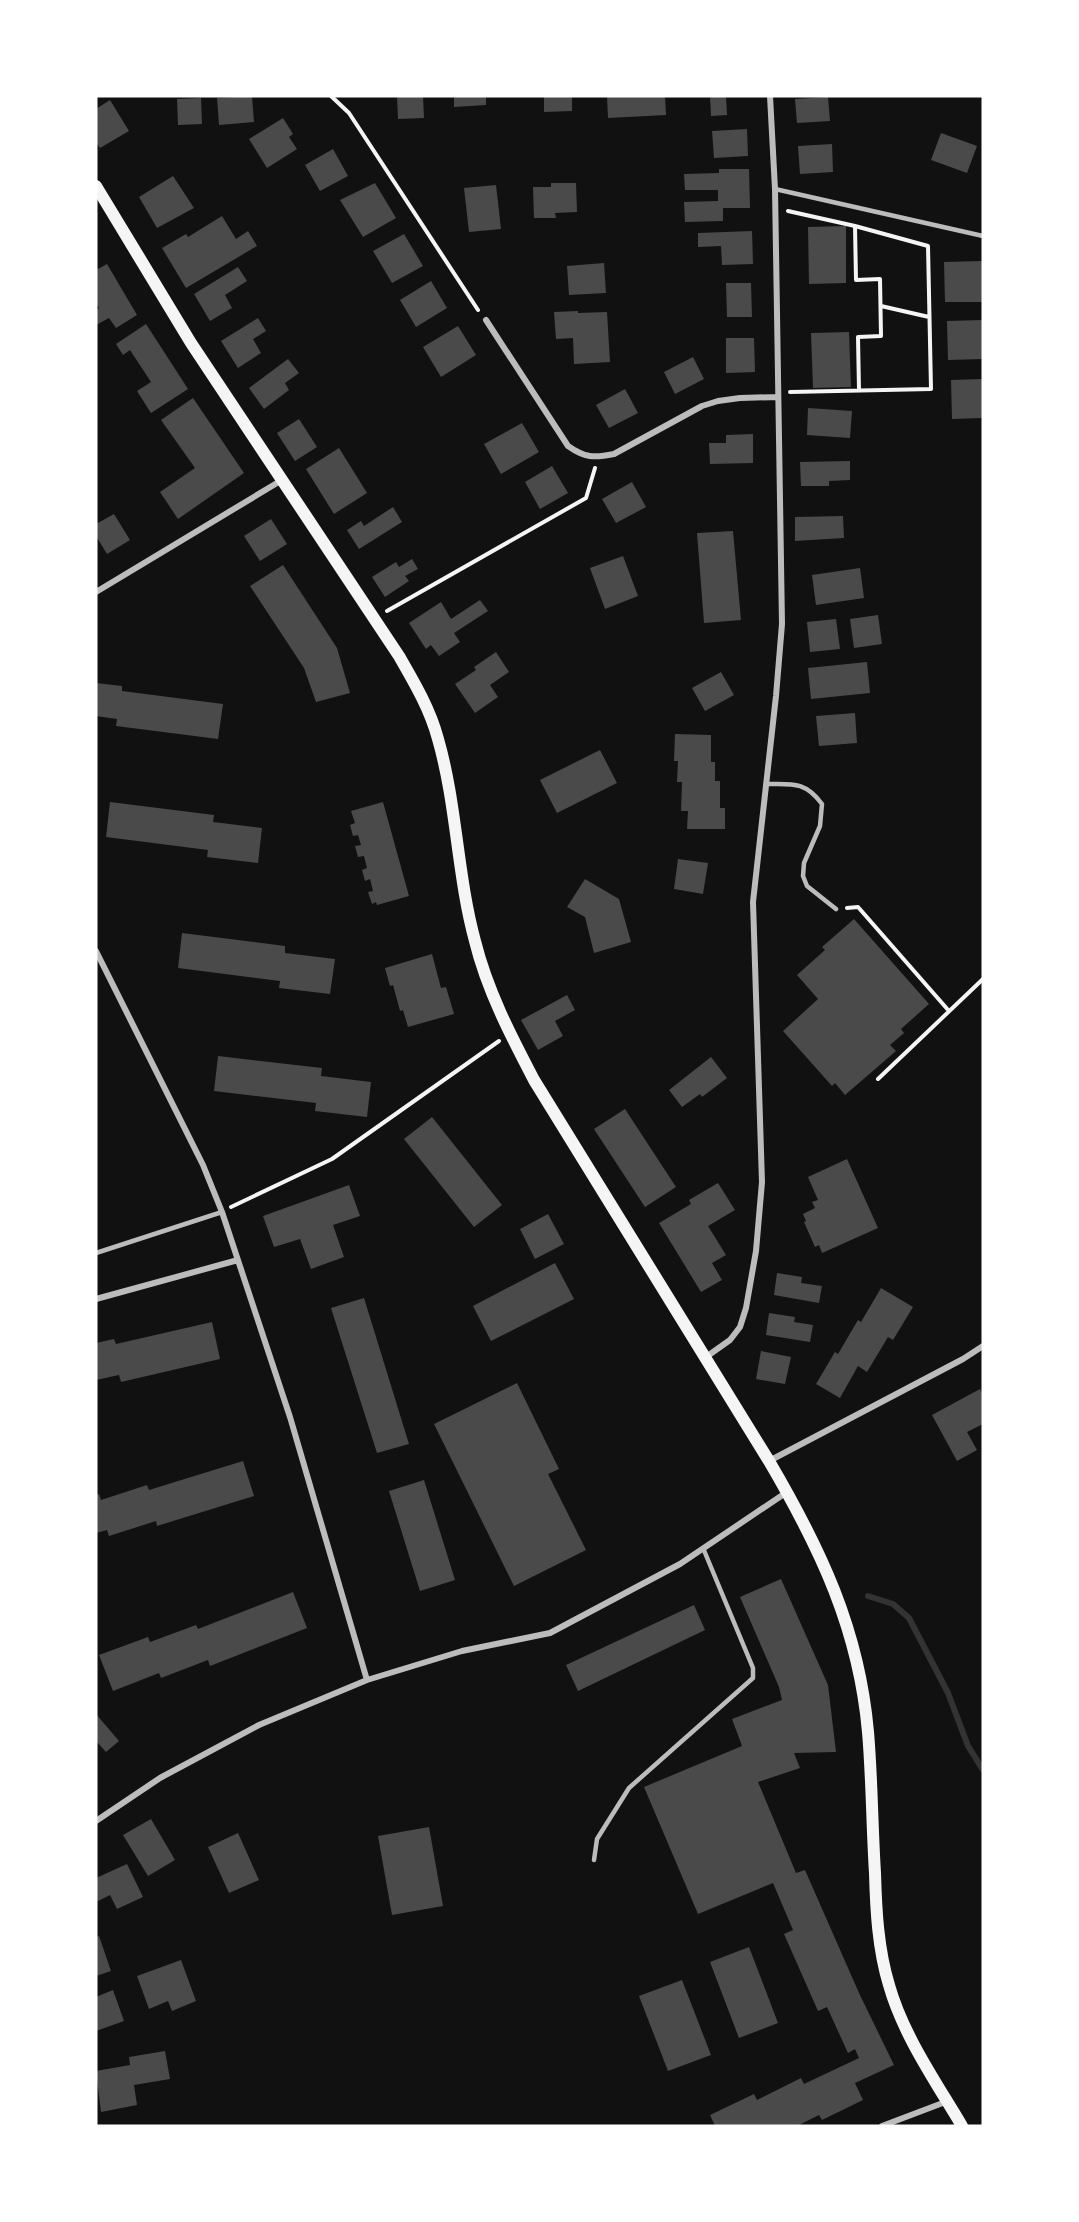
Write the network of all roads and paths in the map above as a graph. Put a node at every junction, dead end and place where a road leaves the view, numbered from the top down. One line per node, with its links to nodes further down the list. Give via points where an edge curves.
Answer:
1 (331, 96): 10 (path, via 349,113)
2 (770, 96): 4 (street)
3 (96, 186): 14 (main road, via 191,343)
4 (775, 189): 5 (street); 7 (lane)
5 (776, 208): 6 (path); 12 (street)
6 (855, 226): 8 (path, via 856,280 880,279); 9 (path, via 928,246)
7 (983, 236)
8 (881, 306): 9 (path); 11 (path, via 881,336 858,337)
9 (929, 317): 11 (path, via 930,389)
10 (486, 320): 13 (street, via 568,446 582,456)
11 (859, 390): 12 (path)
12 (778, 395): 13 (street, via 702,406 614,454); 17 (street, via 782,624)
13 (599, 457): 16 (path, via 586,498)
14 (282, 480): 15 (street); 16 (main road)
15 (96, 592)
16 (374, 618): 22 (main road, via 420,694 438,737 475,943)
17 (766, 784): 18 (lane, via 806,787 822,804 820,826 804,863 803,876 807,886); 29 (street, via 753,902 762,1182 756,1251 740,1327 730,1340)
18 (836, 909): 21 (path, via 858,907)
19 (96, 951): 24 (street, via 203,1165)
20 (983, 979): 21 (path)
21 (949, 1011): 23 (path)
22 (510, 1034): 24 (path, via 332,1159); 29 (main road, via 534,1080)
23 (878, 1079)
24 (222, 1212): 25 (lane); 26 (street)
25 (96, 1253)
26 (238, 1260): 27 (street); 33 (street, via 290,1417)
27 (96, 1299)
28 (983, 1346): 30 (street)
29 (706, 1357): 30 (main road)
30 (769, 1461): 31 (main road)
31 (787, 1492): 32 (street); 36 (main road, via 828,1571 861,1675 868,1731 877,1926 889,1986 908,2032)
32 (703, 1548): 33 (street, via 550,1633 462,1651); 35 (lane, via 753,1668 753,1678 628,1788 597,1839)
33 (367, 1680): 34 (street, via 259,1725 160,1778)
34 (96, 1821)
35 (594, 1860)
36 (948, 2102): 37 (street); 38 (main road)
37 (882, 2126)
38 (962, 2126)

